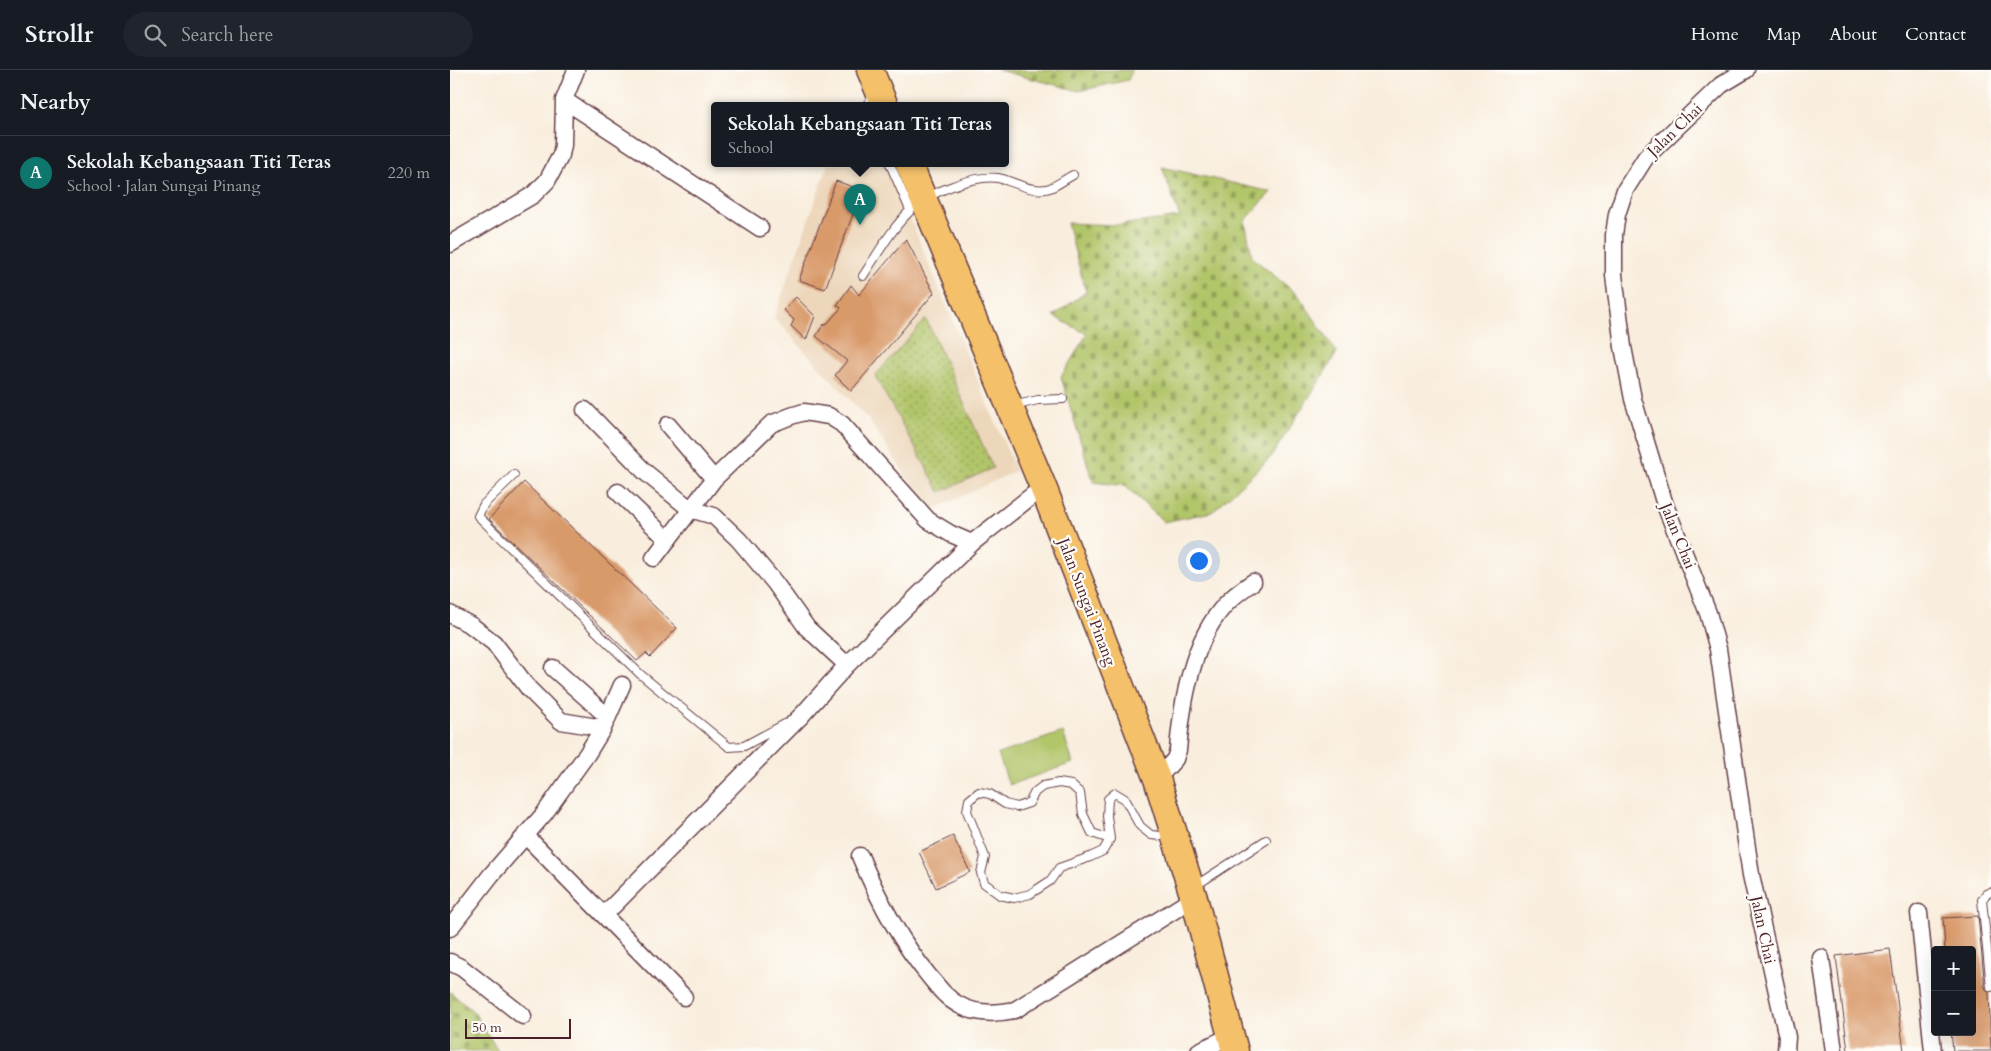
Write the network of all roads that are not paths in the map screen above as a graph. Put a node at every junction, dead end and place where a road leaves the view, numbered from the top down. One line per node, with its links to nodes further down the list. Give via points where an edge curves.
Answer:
1 (576, 70): 3 (street)
2 (1746, 70): 48 (street, Jalan Chai, via 1721,85 1638,168 1624,190 1617,214 1614,275 1633,399 1665,505 1708,613 1718,649 1751,875 1787,1037)
3 (564, 100): 8 (street); 9 (street, via 563,145 547,182 533,196)
4 (892, 167): 7 (lane)
5 (910, 167): 7 (main road, Jalan Sungai Pinang)
6 (1073, 175): 7 (lane, via 1048,189 990,178 956,185)
7 (917, 205): 10 (lane); 12 (main road, Jalan Sungai Pinang)
8 (760, 228)
9 (450, 244)
10 (863, 276)
11 (1063, 399): 12 (lane, via 1038,400)
12 (1009, 408): 17 (main road, Jalan Sungai Pinang)
13 (586, 410): 19 (street, via 645,472)
14 (668, 426): 16 (street)
15 (514, 475): 28 (lane, via 484,504 478,516 640,674 729,747 744,746)
16 (714, 479): 19 (street); 21 (street, via 771,424 804,412 829,416 858,439 928,520)
17 (1043, 487): 21 (street); 30 (main road, Jalan Sungai Pinang)
18 (618, 492): 20 (street)
19 (690, 510): 20 (street); 25 (street, via 714,516 740,540 776,583 807,628)
20 (668, 540): 22 (street)
21 (972, 543): 25 (street)
22 (654, 558)
23 (1253, 582): 30 (street, via 1224,605 1201,645 1187,685 1178,750 1175,759)
24 (450, 614): 29 (street, via 494,642 529,689 561,721)
25 (847, 664): 28 (street)
26 (553, 668): 29 (street)
27 (622, 685): 29 (street)
28 (802, 715): 39 (street)
29 (606, 723): 31 (street, via 544,814)
30 (1157, 779): 32 (main road, Jalan Sungai Pinang)
31 (525, 835): 39 (street); 40 (street)
32 (1175, 837): 33 (lane, via 1151,835 1140,826 1125,799 1115,793 1108,798); 37 (main road, Jalan Sungai Pinang)
33 (1110, 839): 33 (lane, via 1103,850 1059,868 1050,881 1030,894 1014,898 1000,894 984,883 981,873 985,857 968,810 969,800 979,792 1016,807 1029,803 1042,786 1059,782 1071,785 1080,793 1083,814 1092,832)
34 (1266, 840): 37 (lane)
35 (860, 856): 37 (street, via 876,894 918,963 944,994 960,1006 978,1012 997,1014 1015,1010)
36 (1991, 892): 43 (lane, via 1982,900)
37 (1193, 893): 46 (main road, Jalan Sungai Pinang)
38 (1919, 913): 50 (street)
39 (604, 915): 44 (street)
40 (450, 928)
41 (1821, 958): 49 (street)
42 (450, 962): 45 (street)
43 (1991, 987)
44 (684, 997)
45 (523, 1016)
46 (1233, 1044): 47 (street)
47 (1199, 1051)
48 (1786, 1051)
49 (1834, 1051)
50 (1932, 1051)

